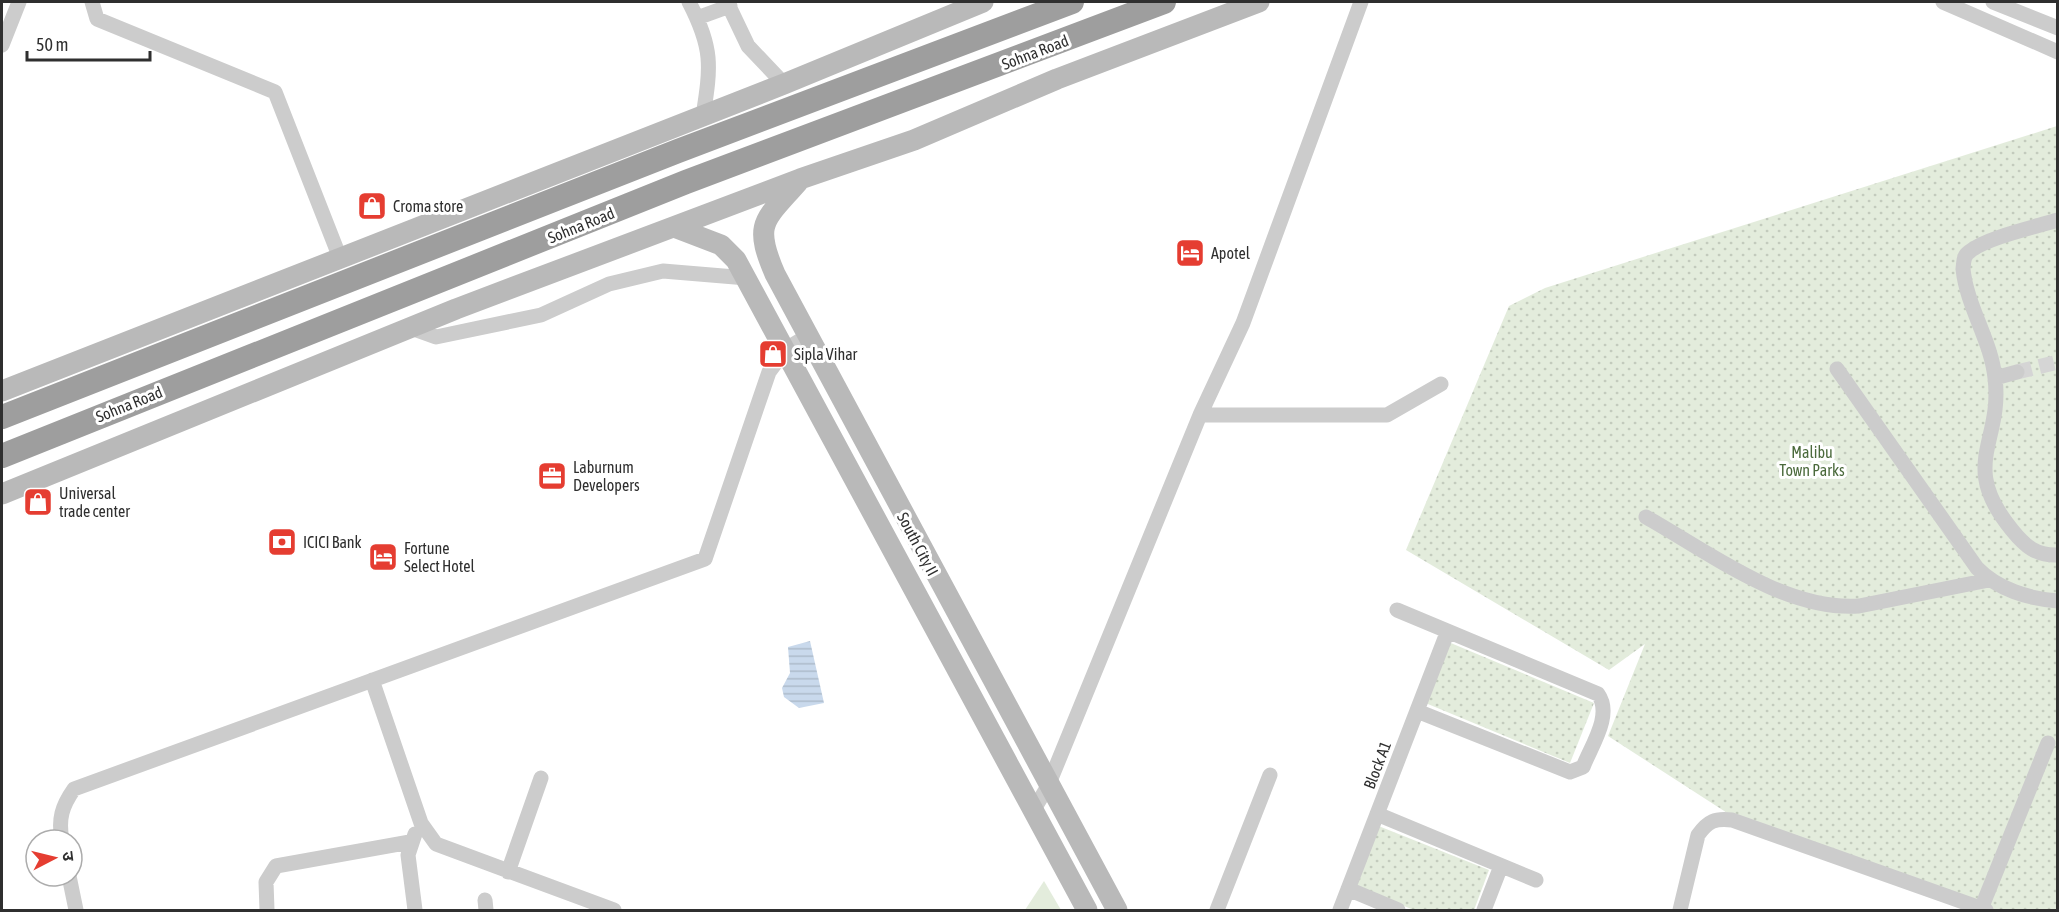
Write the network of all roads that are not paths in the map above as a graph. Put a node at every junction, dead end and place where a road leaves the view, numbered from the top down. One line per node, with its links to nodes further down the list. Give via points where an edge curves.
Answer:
1 (20, 2): 14 (street)
2 (92, 2): 21 (street, via 97,19 275,92)
3 (689, 2): 12 (street)
4 (983, 2): 16 (main road)
5 (1072, 2): 32 (highway, Sohna Road, via 678,151)
6 (1162, 2): 33 (highway, Sohna Road, via 686,182)
7 (1259, 2): 18 (main road, via 1057,79 914,140)
8 (1361, 2): 31 (street, via 1243,323)
9 (1993, 2): 13 (street)
10 (1951, 3): 15 (street)
11 (728, 4): 12 (street); 16 (street, via 748,46)
12 (697, 18): 17 (street, via 705,34 711,70)
13 (2058, 28)
14 (2, 45)
15 (2058, 52)
16 (784, 84): 17 (main road)
17 (703, 116): 21 (main road)
18 (800, 179): 20 (main road); 24 (main road, South City II, via 762,230 763,247)
19 (2058, 220): 28 (street, via 1983,244 1964,258 1964,280)
20 (674, 227): 22 (main road, South City II, via 721,245); 23 (main road)
21 (340, 258): 30 (main road)
22 (747, 278): 23 (street, via 663,271 609,284 541,315 436,337); 25 (main road, South City II)
23 (411, 328): 34 (main road)
24 (807, 337): 25 (street); 46 (main road, South City II)
25 (786, 349): 41 (street, via 769,372 705,559); 47 (main road, South City II)
26 (1837, 369): 37 (street)
27 (2017, 372): 28 (street)
28 (1995, 378): 36 (street, via 1984,464 1986,487 2000,516 2025,546)
29 (1442, 384): 31 (street, via 1387,415)
30 (2, 391)
31 (1200, 415): 46 (street)
32 (2, 417)
33 (2, 456)
34 (2, 494)
35 (1646, 517): 37 (street, via 1774,590 1802,601 1859,606)
36 (2058, 555)
37 (1989, 580): 38 (street, via 2017,592)
38 (2058, 601)
39 (1397, 610): 40 (street)
40 (1447, 633): 42 (street, Block A1); 42 (street, via 1598,694 1604,702 1604,714 1583,767 1570,772)
41 (372, 680): 49 (street); 50 (street, via 74,789 62,806)
42 (1417, 711): 48 (street, Block A1)
43 (2048, 743): 68 (street)
44 (1270, 775): 63 (street)
45 (541, 778): 53 (street)
46 (1048, 786): 47 (street); 62 (main road, South City II)
47 (1033, 811): 61 (main road, South City II)
48 (1377, 814): 52 (street); 56 (street, Block A1)
49 (421, 823): 51 (street); 53 (street, via 436,844)
50 (60, 828)
51 (410, 842): 58 (street, via 276,866 266,882); 59 (street)
52 (1501, 866): 54 (street); 66 (street)
53 (508, 872): 60 (street)
54 (1536, 880)
55 (71, 888): 57 (street)
56 (1348, 889): 64 (street, Block A1); 65 (street)
57 (76, 910)
58 (267, 910)
59 (415, 910)
60 (614, 910)
61 (1087, 910)
62 (1117, 910)
63 (1217, 910)
64 (1340, 910)
65 (1398, 910)
66 (1484, 910)
67 (1680, 910): 68 (street, via 1698,835 1705,824 1719,819 1732,820)
68 (1984, 910)

